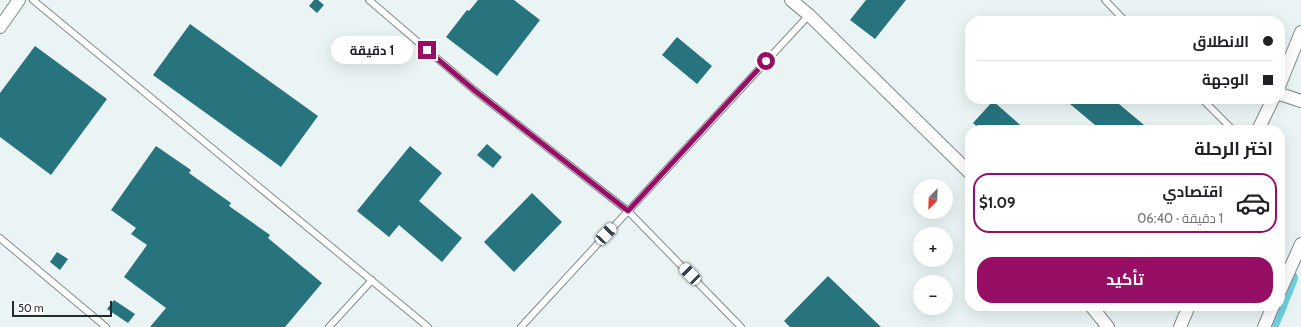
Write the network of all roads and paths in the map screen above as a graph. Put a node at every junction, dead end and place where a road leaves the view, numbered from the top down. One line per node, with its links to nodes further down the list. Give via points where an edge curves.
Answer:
1 (19, 0): 8 (street)
2 (33, 0): 21 (lane)
3 (368, 0): 18 (lane, via 474,90)
4 (791, 0): 6 (street)
5 (1105, 0): 7 (lane)
6 (809, 15): 17 (street); 18 (lane)
7 (1120, 16)
8 (0, 27)
9 (1301, 32): 10 (street)
10 (1285, 72)
11 (1285, 96): 12 (street)
12 (1301, 101)
13 (1207, 104): 15 (lane)
14 (1271, 104): 16 (street)
15 (1228, 125)
16 (1260, 125)
17 (965, 168)
18 (628, 211): 29 (lane); 30 (lane)
19 (0, 238): 26 (lane)
20 (1301, 244): 22 (street)
21 (372, 280): 27 (lane); 28 (lane)
22 (1285, 280)
23 (1095, 311): 31 (street)
24 (1186, 311): 32 (street)
25 (1271, 311): 33 (street)
26 (106, 327)
27 (329, 327)
28 (428, 327)
29 (521, 327)
30 (741, 327)
31 (1108, 327)
32 (1180, 327)
33 (1264, 327)

